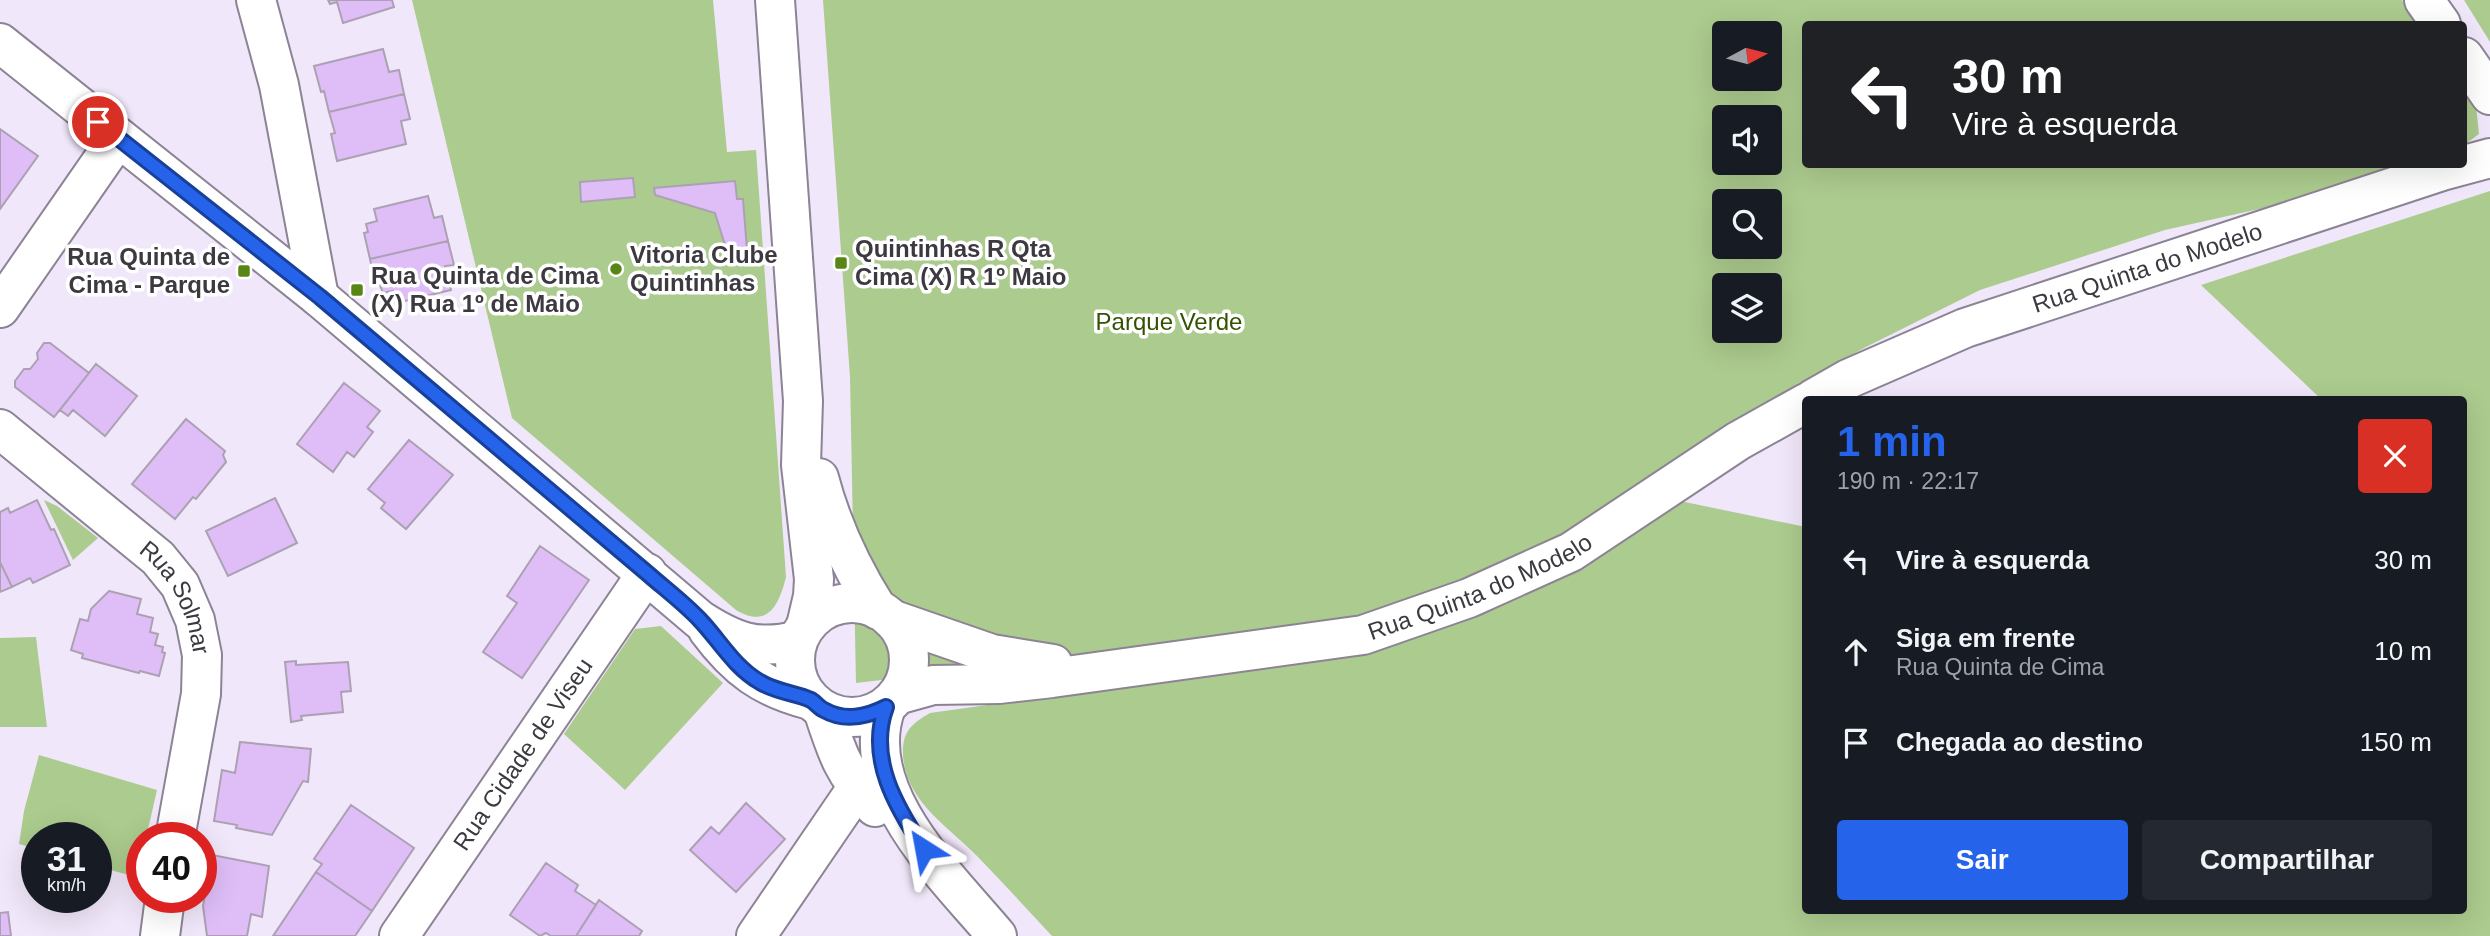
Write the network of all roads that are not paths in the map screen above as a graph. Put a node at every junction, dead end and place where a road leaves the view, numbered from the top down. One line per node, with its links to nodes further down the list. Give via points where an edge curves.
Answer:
1 (256, 0): 12 (street, via 279,85)
2 (775, 0): 15 (street)
3 (2424, 0): 4 (street)
4 (2439, 21)
5 (0, 43): 8 (street)
6 (2467, 61): 7 (street)
7 (2490, 95)
8 (118, 138): 12 (street); 13 (street)
9 (2490, 158): 10 (street, Rua Quinta do Modelo)
10 (2467, 164)
11 (2454, 168): 14 (street, Rua Quinta do Modelo, via 1965,328)
12 (320, 297): 20 (street)
13 (0, 308)
14 (1818, 396)
15 (803, 401): 21 (street, via 827,505 853,565); 23 (street, via 801,465 814,579)
16 (1802, 405): 24 (street, Rua Quinta do Modelo, via 1738,441 1571,552 1469,598 1363,635)
17 (0, 429): 19 (street, Rua Solmar)
18 (0, 468): 19 (street, via 43,472)
19 (62, 482): 28 (street, Rua Solmar, via 158,558 180,585 195,620 202,655 201,694)
20 (647, 573): 22 (street); 32 (street, Rua Cidade de Viseu)
21 (885, 614): 23 (street, via 847,603 817,614); 24 (street, Rua Quinta do Modelo, via 992,654); 25 (street, via 902,632 908,648 905,680)
22 (700, 620): 23 (street, via 730,637 760,645 779,645); 26 (street, via 752,677)
23 (802, 633): 26 (street, via 796,672 801,687)
24 (1115, 668): 25 (street, Rua Quinta do Modelo, via 999,684 933,685)
25 (891, 701): 26 (street, via 871,714 855,717 839,716); 29 (street, via 880,722 879,742 888,787)
26 (817, 705): 27 (street)
27 (857, 788): 29 (street, via 899,831); 33 (street)
28 (178, 822)
29 (924, 849): 34 (street)
30 (163, 913): 31 (street)
31 (160, 936)
32 (399, 936)
33 (756, 936)
34 (997, 936)

